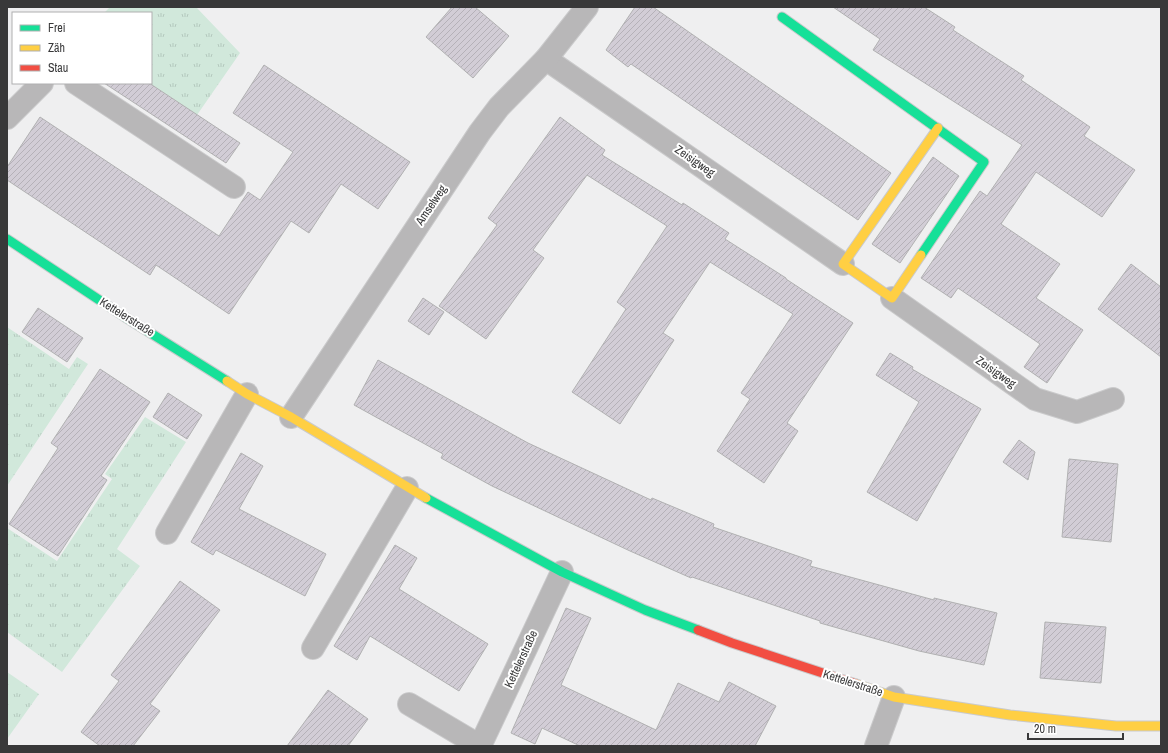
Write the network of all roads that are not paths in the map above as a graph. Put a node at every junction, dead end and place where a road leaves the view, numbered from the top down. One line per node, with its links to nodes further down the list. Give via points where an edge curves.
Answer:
1 (587, 7): 3 (street, Amselweg)
2 (782, 17): 7 (street)
3 (546, 59): 10 (street, Zeisigweg); 14 (street, Amselweg, via 499,107 480,132)
4 (41, 84): 6 (street)
5 (78, 84): 8 (street)
6 (7, 118)
7 (938, 128): 10 (street); 11 (street, via 984,162)
8 (234, 187)
9 (7, 239): 12 (street, Kettelerstraße)
10 (843, 264): 11 (street, Zeisigweg)
11 (892, 298): 13 (street, Zeisigweg, via 1035,400 1077,412)
12 (247, 394): 14 (street, Kettelerstraße); 16 (street)
13 (1113, 399)
14 (291, 416): 15 (street, Kettelerstraße)
15 (407, 488): 17 (street, Kettelerstraße); 18 (street)
16 (167, 533)
17 (562, 572): 19 (street, Kettelerstraße, via 645,610 732,643); 22 (street, Kettelerstraße)
18 (313, 648)
19 (894, 697): 21 (street, Kettelerstraße, via 1018,716 1116,726); 23 (street)
20 (409, 704): 22 (street, Kettelerstraße)
21 (1161, 726)
22 (480, 746)
23 (876, 746)

